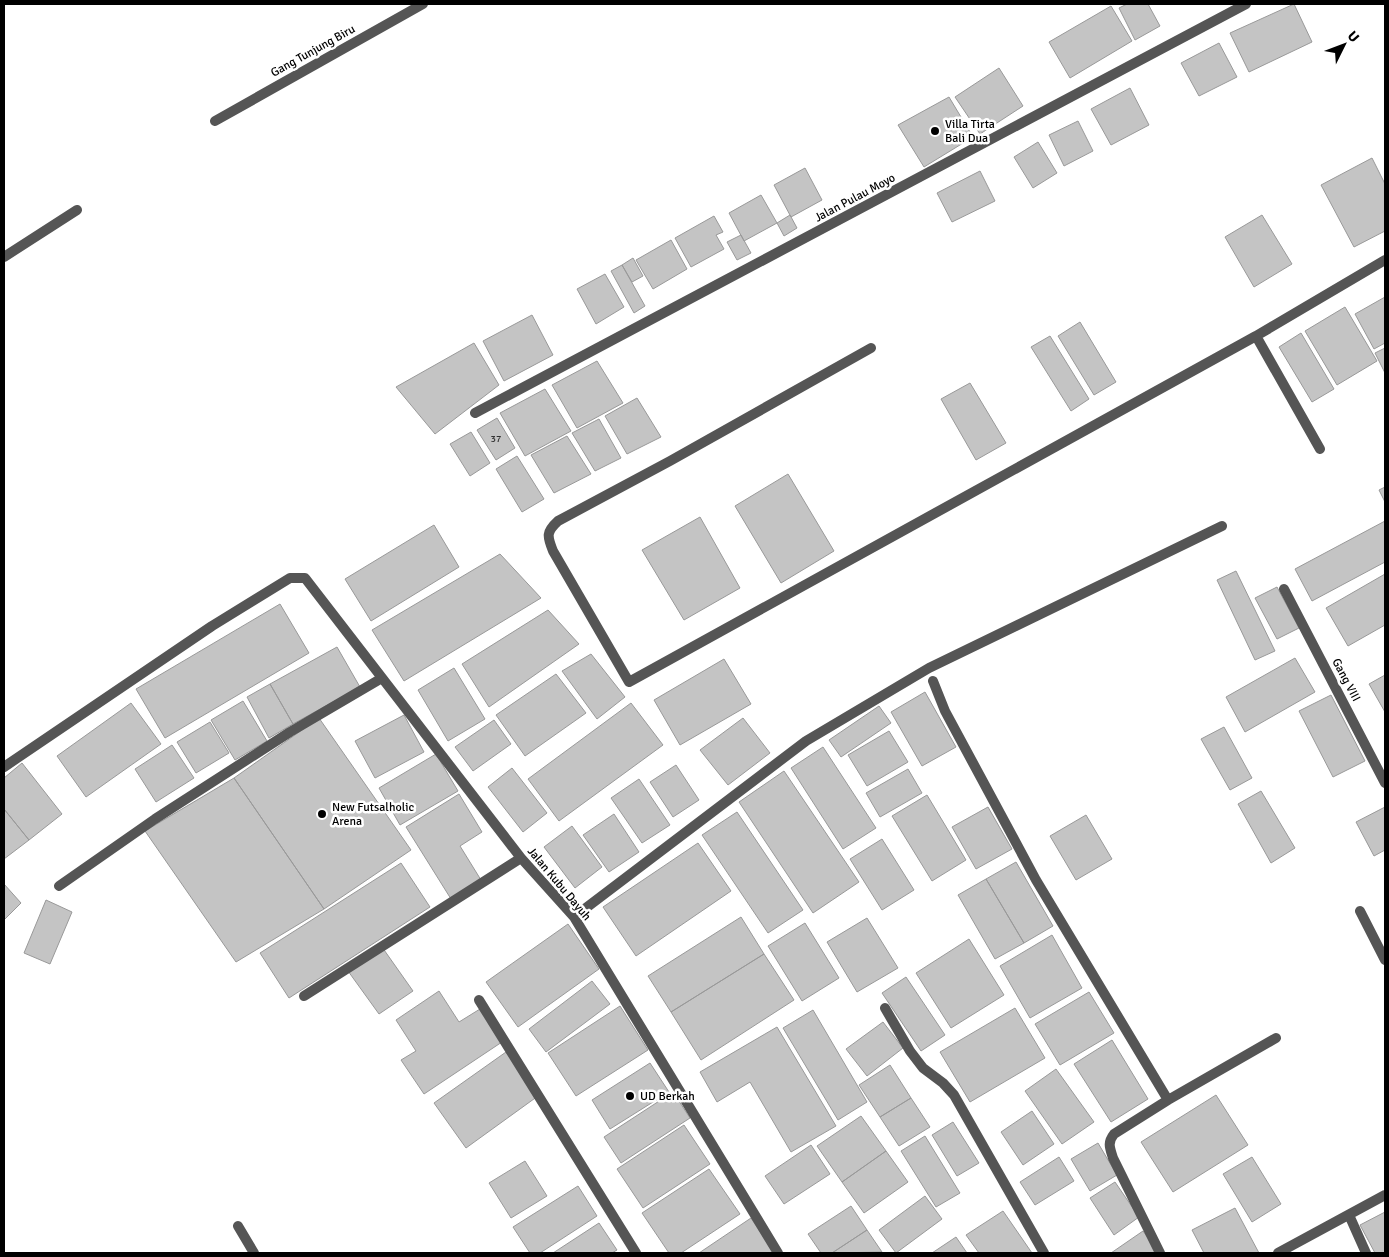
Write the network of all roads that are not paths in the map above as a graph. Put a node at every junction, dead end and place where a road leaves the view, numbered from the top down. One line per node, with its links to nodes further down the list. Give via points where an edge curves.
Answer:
1 (423, 4): 3 (street, Gang Tunjung Biru)
2 (1246, 4): 9 (street, Jalan Pulau Moyo)
3 (215, 121)
4 (77, 210): 5 (street)
5 (4, 257)
6 (1385, 260): 7 (street)
7 (1256, 336): 8 (street, via 629,682 552,551 548,534 551,528 558,521); 10 (street)
8 (871, 348)
9 (475, 413)
10 (1320, 449)
11 (1222, 526): 20 (street, via 929,668 806,742)
12 (1284, 589): 16 (street, Gang VIII)
13 (382, 678): 15 (street, Jalan Kubu Dayuh, via 305,578 290,578); 17 (street, Jalan Kubu Dayuh); 18 (street, via 282,737)
14 (933, 681): 26 (street, via 945,711 1036,880)
15 (4, 767)
16 (1385, 783)
17 (521, 858): 20 (street, Jalan Kubu Dayuh); 22 (street)
18 (59, 886)
19 (1360, 910): 21 (street)
20 (574, 917): 32 (street, Jalan Kubu Dayuh)
21 (1385, 960)
22 (304, 996)
23 (479, 1000): 31 (street)
24 (885, 1008): 33 (street, via 923,1068 954,1095)
25 (1276, 1038): 26 (street)
26 (1168, 1100): 34 (street, via 1114,1134 1110,1140 1113,1158)
27 (1385, 1195): 28 (street)
28 (1349, 1215): 35 (street); 36 (street)
29 (238, 1226): 30 (street)
30 (254, 1253)
31 (636, 1253)
32 (778, 1253)
33 (1044, 1253)
34 (1160, 1253)
35 (1278, 1253)
36 (1366, 1253)

